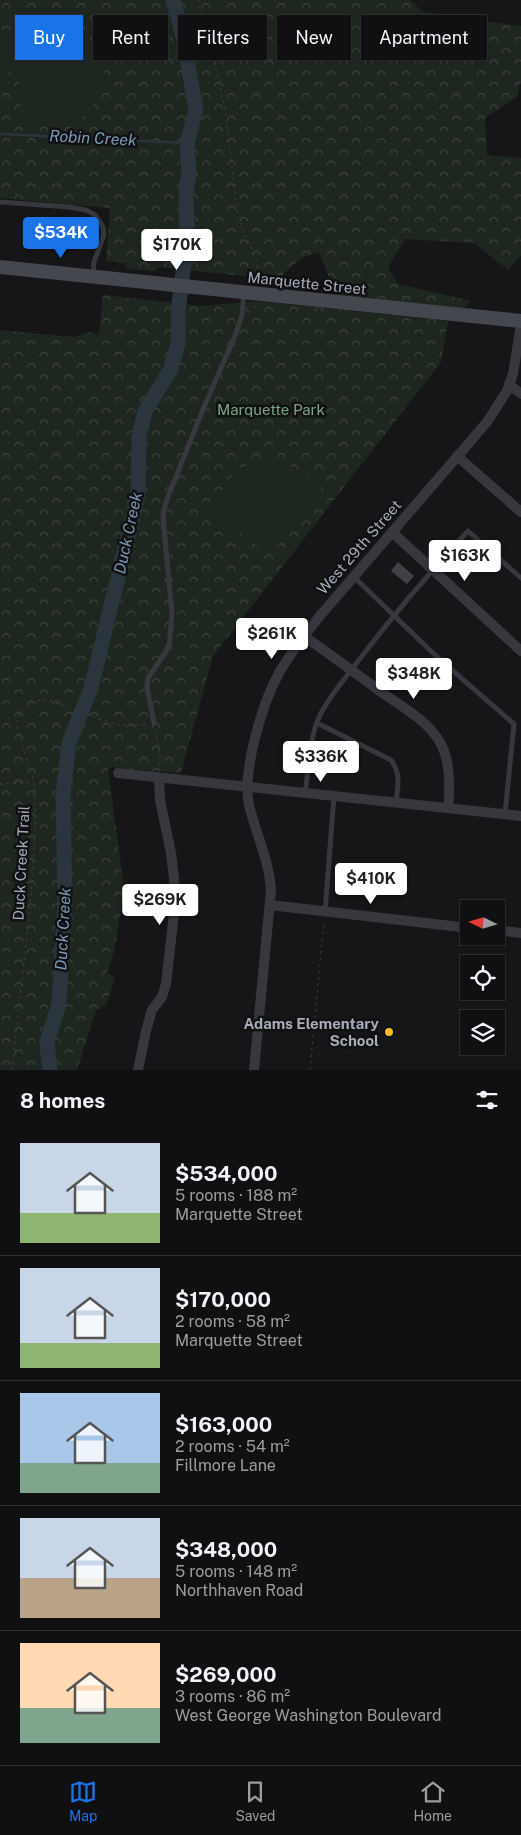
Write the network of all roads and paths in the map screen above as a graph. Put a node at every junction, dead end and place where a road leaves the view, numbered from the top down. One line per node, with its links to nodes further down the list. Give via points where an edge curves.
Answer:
1 (198, 0): 5 (path, via 224,109 238,218 258,264)
2 (0, 202): 4 (lane, via 68,207 95,215 104,235 94,262)
3 (0, 267): 4 (main road, Marquette Street)
4 (93, 277): 5 (main road, Marquette Street)
5 (245, 292): 6 (lane); 6 (path, via 255,307); 7 (main road, Marquette Street)
6 (242, 315): 20 (lane, via 167,499 164,529 172,612 169,647 148,678)
7 (521, 322): 8 (street, West 29th Street)
8 (509, 384): 9 (street); 10 (street, West 29th Street, via 486,422)
9 (521, 394)
10 (456, 456): 11 (street); 12 (street, West 29th Street)
11 (521, 512)
12 (392, 532): 13 (street); 14 (street, West 29th Street)
13 (433, 570): 15 (lane, via 468,531); 16 (lane); 18 (street)
14 (354, 576): 16 (lane); 17 (street, West 29th Street)
15 (521, 578)
16 (395, 616): 19 (lane); 22 (lane)
17 (304, 636): 19 (street); 28 (street, West 29th Street, via 278,675 264,709 252,746)
18 (521, 651)
19 (351, 670): 21 (lane, via 330,698); 32 (street, via 432,731 446,756 450,790)
20 (154, 723): 25 (path, via 160,755); 26 (path, Duck Creek Trail, via 114,724 46,699 31,702 20,712 17,720)
21 (318, 723): 29 (lane); 31 (lane, via 391,760 398,768)
22 (514, 724): 23 (lane); 33 (lane)
23 (521, 730)
24 (118, 773): 25 (street)
25 (158, 778): 28 (street); 41 (street, via 171,853 174,913 166,984 162,997 152,1010)
26 (34, 782): 27 (path); 40 (path, Duck Creek Trail, via 36,820 30,910)
27 (0, 784)
28 (249, 788): 29 (street); 35 (street, West 29th Street, via 249,804 270,873)
29 (305, 794): 30 (street)
30 (334, 796): 31 (street); 36 (lane)
31 (396, 803): 32 (street)
32 (448, 808): 33 (street)
33 (505, 814): 34 (street)
34 (521, 816)
35 (270, 905): 36 (street); 42 (street, West 29th Street)
36 (325, 912): 37 (street); 43 (path)
37 (460, 927)
38 (505, 931): 39 (street)
39 (521, 933)
40 (12, 1070)
41 (138, 1070)
42 (254, 1070)
43 (310, 1070)

